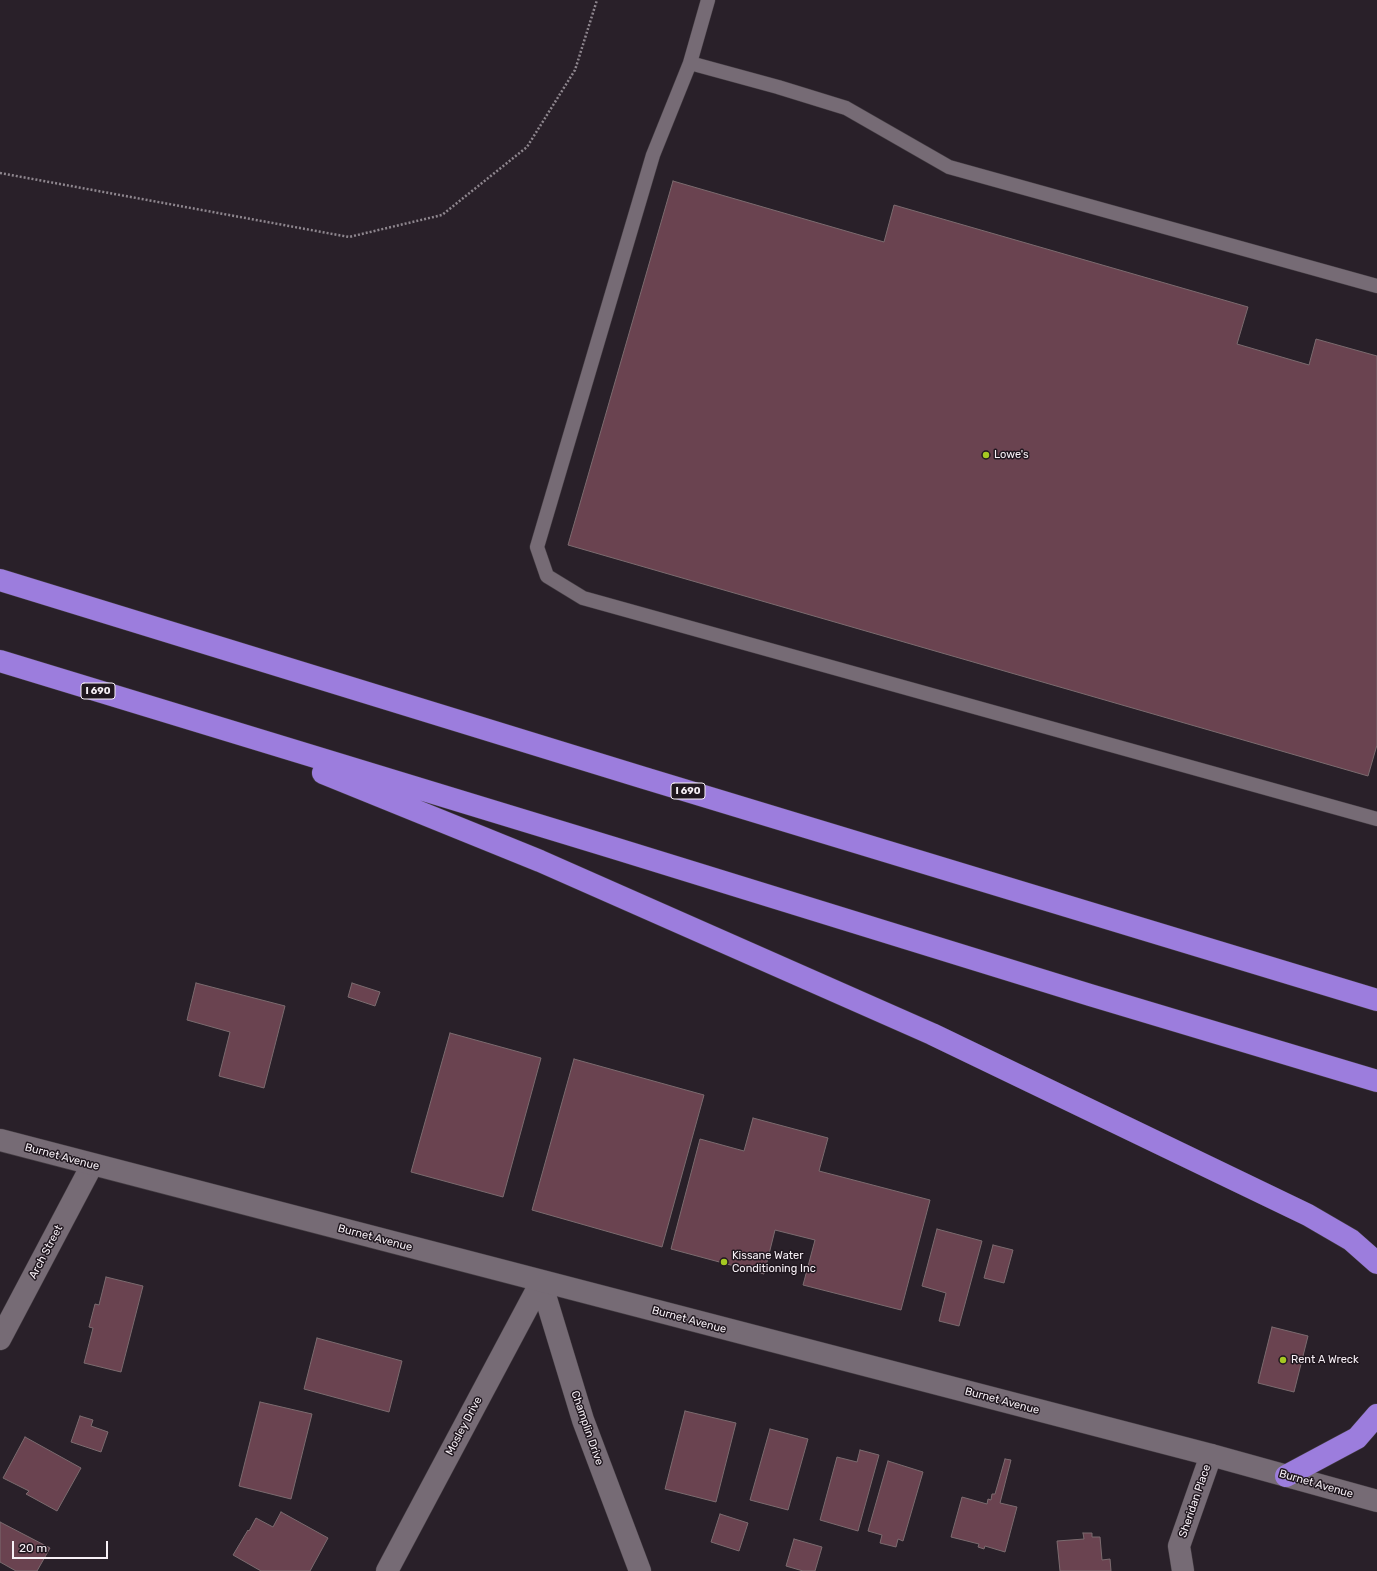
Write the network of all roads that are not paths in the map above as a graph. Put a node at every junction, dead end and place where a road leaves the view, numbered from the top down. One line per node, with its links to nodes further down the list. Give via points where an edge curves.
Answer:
1 (708, 0): 2 (lane)
2 (690, 63): 3 (lane, via 846,108 949,167); 7 (lane, via 653,155 537,546 547,576 583,598)
3 (1377, 286)
4 (0, 580): 8 (highway, I 690)
5 (0, 661): 6 (highway, I 690)
6 (196, 722): 9 (highway, I 690); 12 (highway, via 540,861 932,1034 1308,1215 1351,1240)
7 (1377, 819)
8 (1377, 1000)
9 (1377, 1081)
10 (0, 1140): 11 (street, Burnet Avenue)
11 (92, 1165): 13 (street, Burnet Avenue); 14 (street, Arch Street)
12 (1377, 1263)
13 (541, 1282): 16 (street, Burnet Avenue); 19 (street, Mosley Drive); 20 (street, Champlin Drive, via 583,1420)
14 (0, 1339)
15 (1377, 1415): 17 (highway, via 1357,1438)
16 (1211, 1455): 17 (street, Burnet Avenue); 21 (street, Sheridan Place, via 1179,1546)
17 (1286, 1476): 18 (street, Burnet Avenue)
18 (1377, 1501)
19 (386, 1571)
20 (640, 1571)
21 (1183, 1571)

